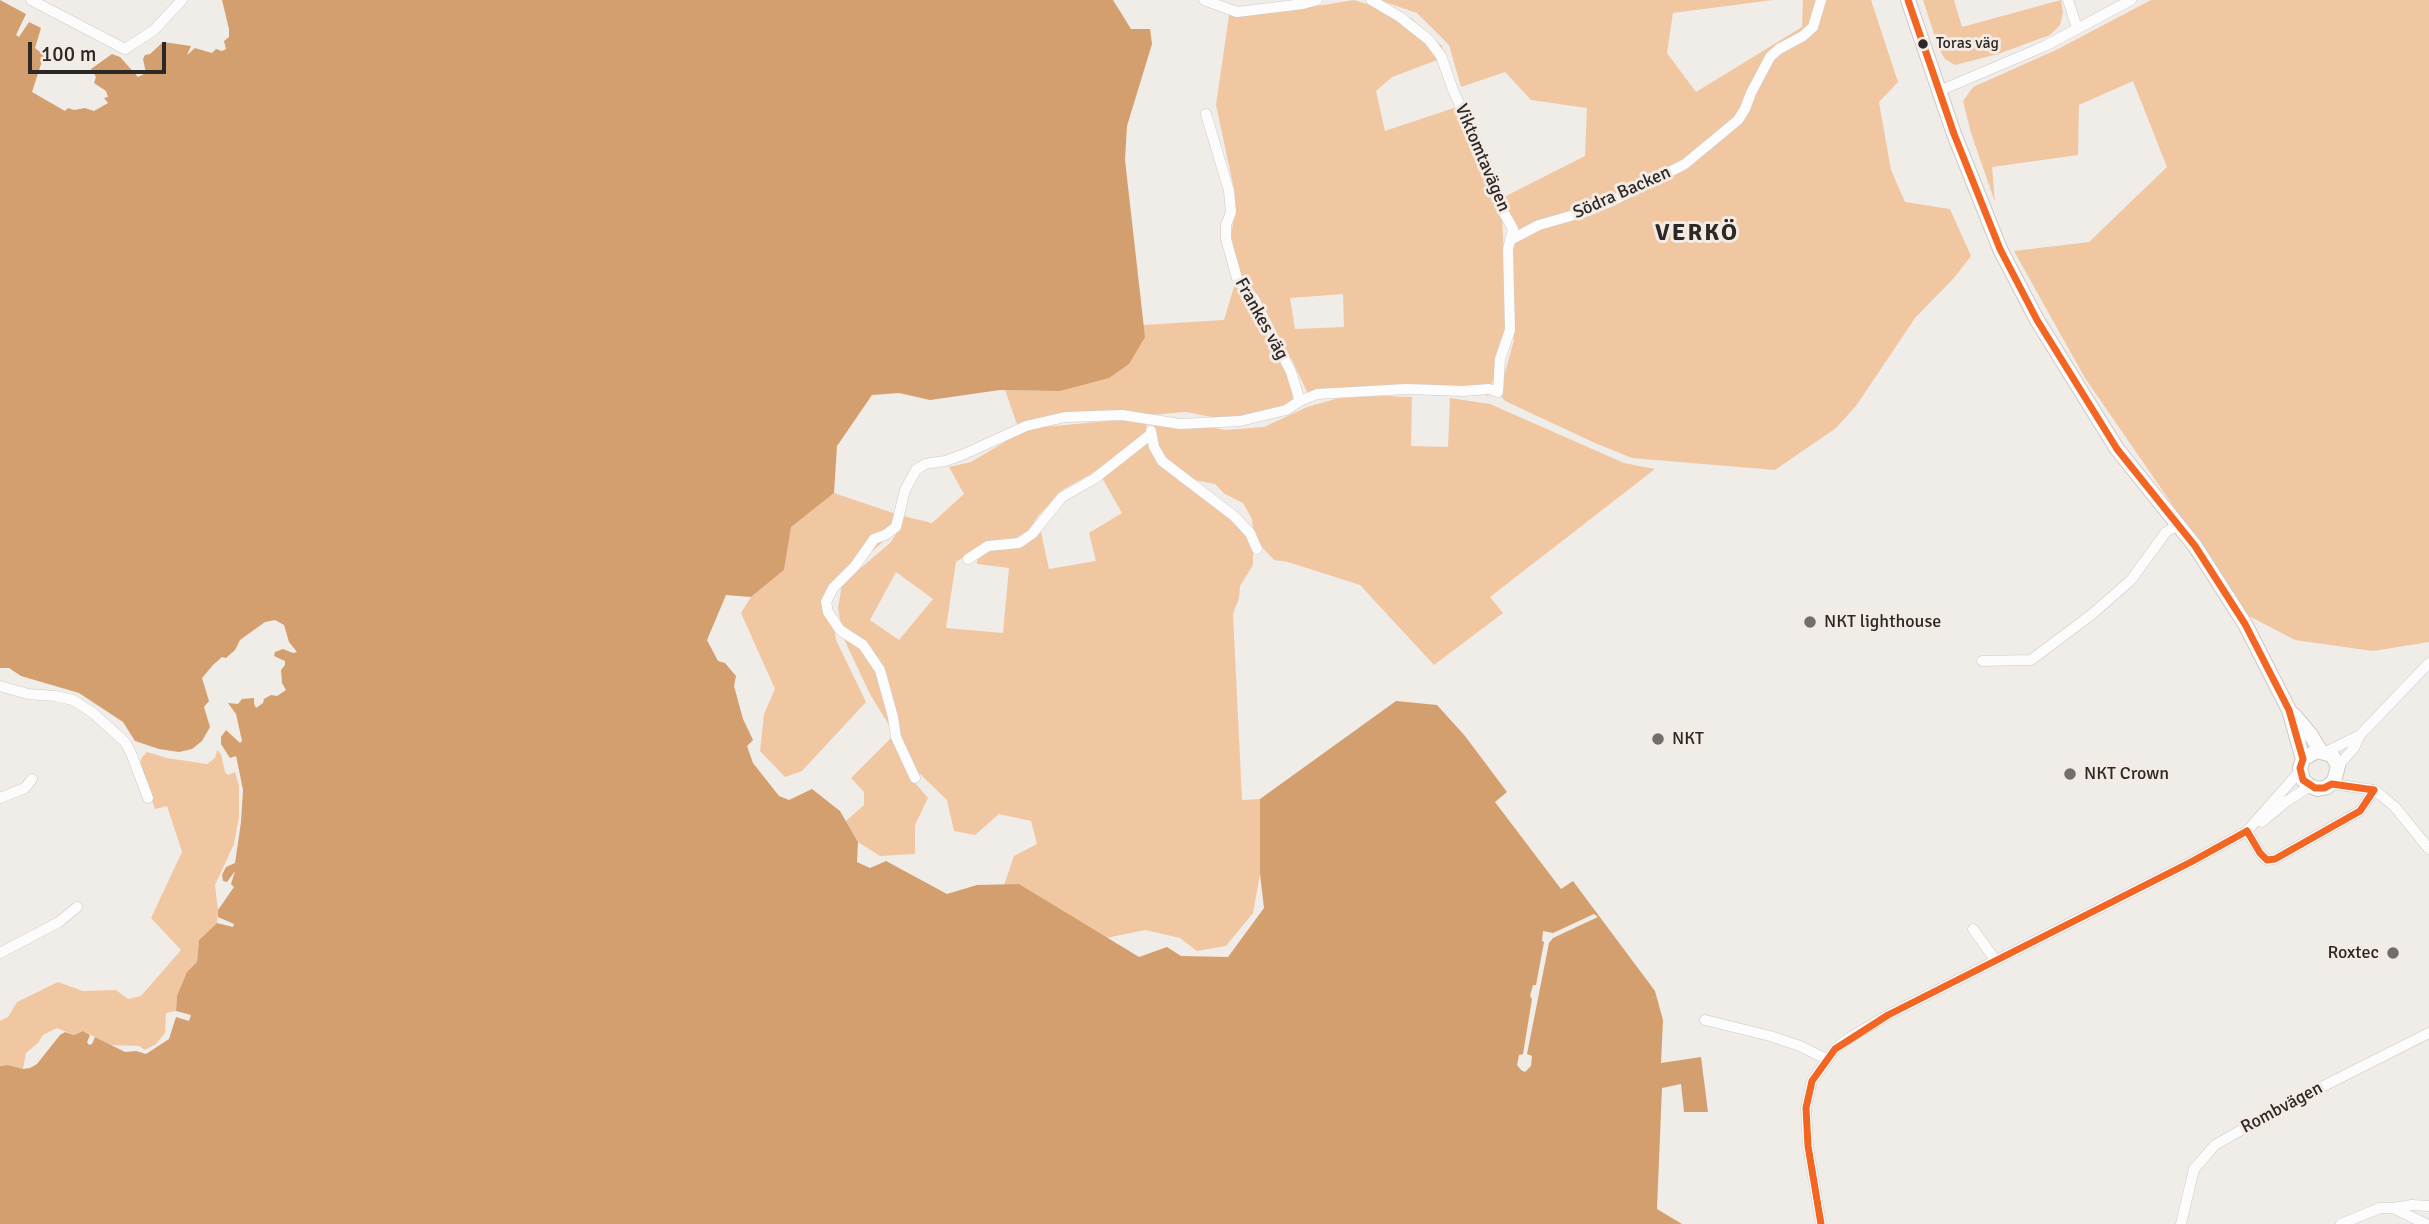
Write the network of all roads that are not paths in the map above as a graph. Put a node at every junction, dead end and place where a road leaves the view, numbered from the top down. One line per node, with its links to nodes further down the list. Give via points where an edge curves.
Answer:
1 (31, 0): 2 (street, via 125,49 154,30)
2 (183, 0)
3 (1204, 0): 4 (street, via 1237,12)
4 (1317, 0)
5 (1371, 0): 13 (street, Viktomtavägen, via 1429,40 1441,56 1513,229)
6 (1821, 0): 13 (street, Södra Backen, via 1813,27 1770,57 1738,120 1685,164 1612,201 1539,225)
7 (1908, 0): 11 (main road)
8 (2068, 0): 10 (street)
9 (2131, 0): 10 (street)
10 (2077, 28): 11 (street)
11 (1938, 91): 17 (main road, via 2000,249 2037,320 2117,449)
12 (1206, 114): 14 (street, Frankes väg, via 1229,191 1226,239 1237,278 1254,299 1291,372)
13 (1510, 240): 14 (street, Viktomtavägen, via 1510,330 1500,359 1498,392 1489,388 1351,391 1317,394)
14 (1300, 401): 15 (street, via 1286,410 1240,421 1180,424)
15 (1149, 420): 16 (street); 28 (street, via 1105,414 1065,417 1026,426 962,455 925,464 911,476 896,527 874,539 833,588 826,602 828,612 840,630 863,645 880,670 896,737)
16 (1151, 434): 18 (street, via 1162,461 1234,516); 19 (street, via 1094,479 1062,497 1019,543 988,546)
17 (2178, 525): 20 (street, via 2166,532 2131,580 2031,660); 23 (main road, via 2228,595)
18 (1257, 549)
19 (968, 559)
20 (1982, 661)
21 (2429, 663): 24 (street)
22 (0, 686): 34 (street, via 73,700 93,713 125,742)
23 (2289, 710): 25 (main road); 26 (main road)
24 (2360, 735): 25 (street); 27 (street)
25 (2323, 751): 26 (main road, via 2311,752); 27 (main road, via 2334,757)
26 (2302, 765): 31 (main road, via 2303,780); 35 (street)
27 (2338, 766): 30 (main road)
28 (915, 778)
29 (32, 779): 33 (street, via 25,788)
30 (2332, 783): 31 (main road, via 2321,789); 32 (street)
31 (2310, 786): 35 (street)
32 (2374, 790): 35 (street, via 2360,811 2274,859 2267,860 2260,853); 36 (street, via 2395,807)
33 (0, 798)
34 (148, 798)
35 (2247, 831): 40 (street)
36 (2429, 849)
37 (77, 907): 39 (street, via 59,922)
38 (1973, 929): 40 (street)
39 (0, 953)
40 (1996, 961): 43 (street, via 1849,1038)
41 (1705, 1020): 43 (street, via 1770,1036)
42 (2429, 1033): 47 (street, Rombvägen, via 2215,1145 2194,1169)
43 (1826, 1059): 46 (street, via 1812,1081 1806,1108)
44 (2429, 1206): 45 (street)
45 (2394, 1208): 48 (street, via 2373,1210); 49 (street)
46 (1821, 1224)
47 (2181, 1224)
48 (2342, 1224)
49 (2426, 1224)

